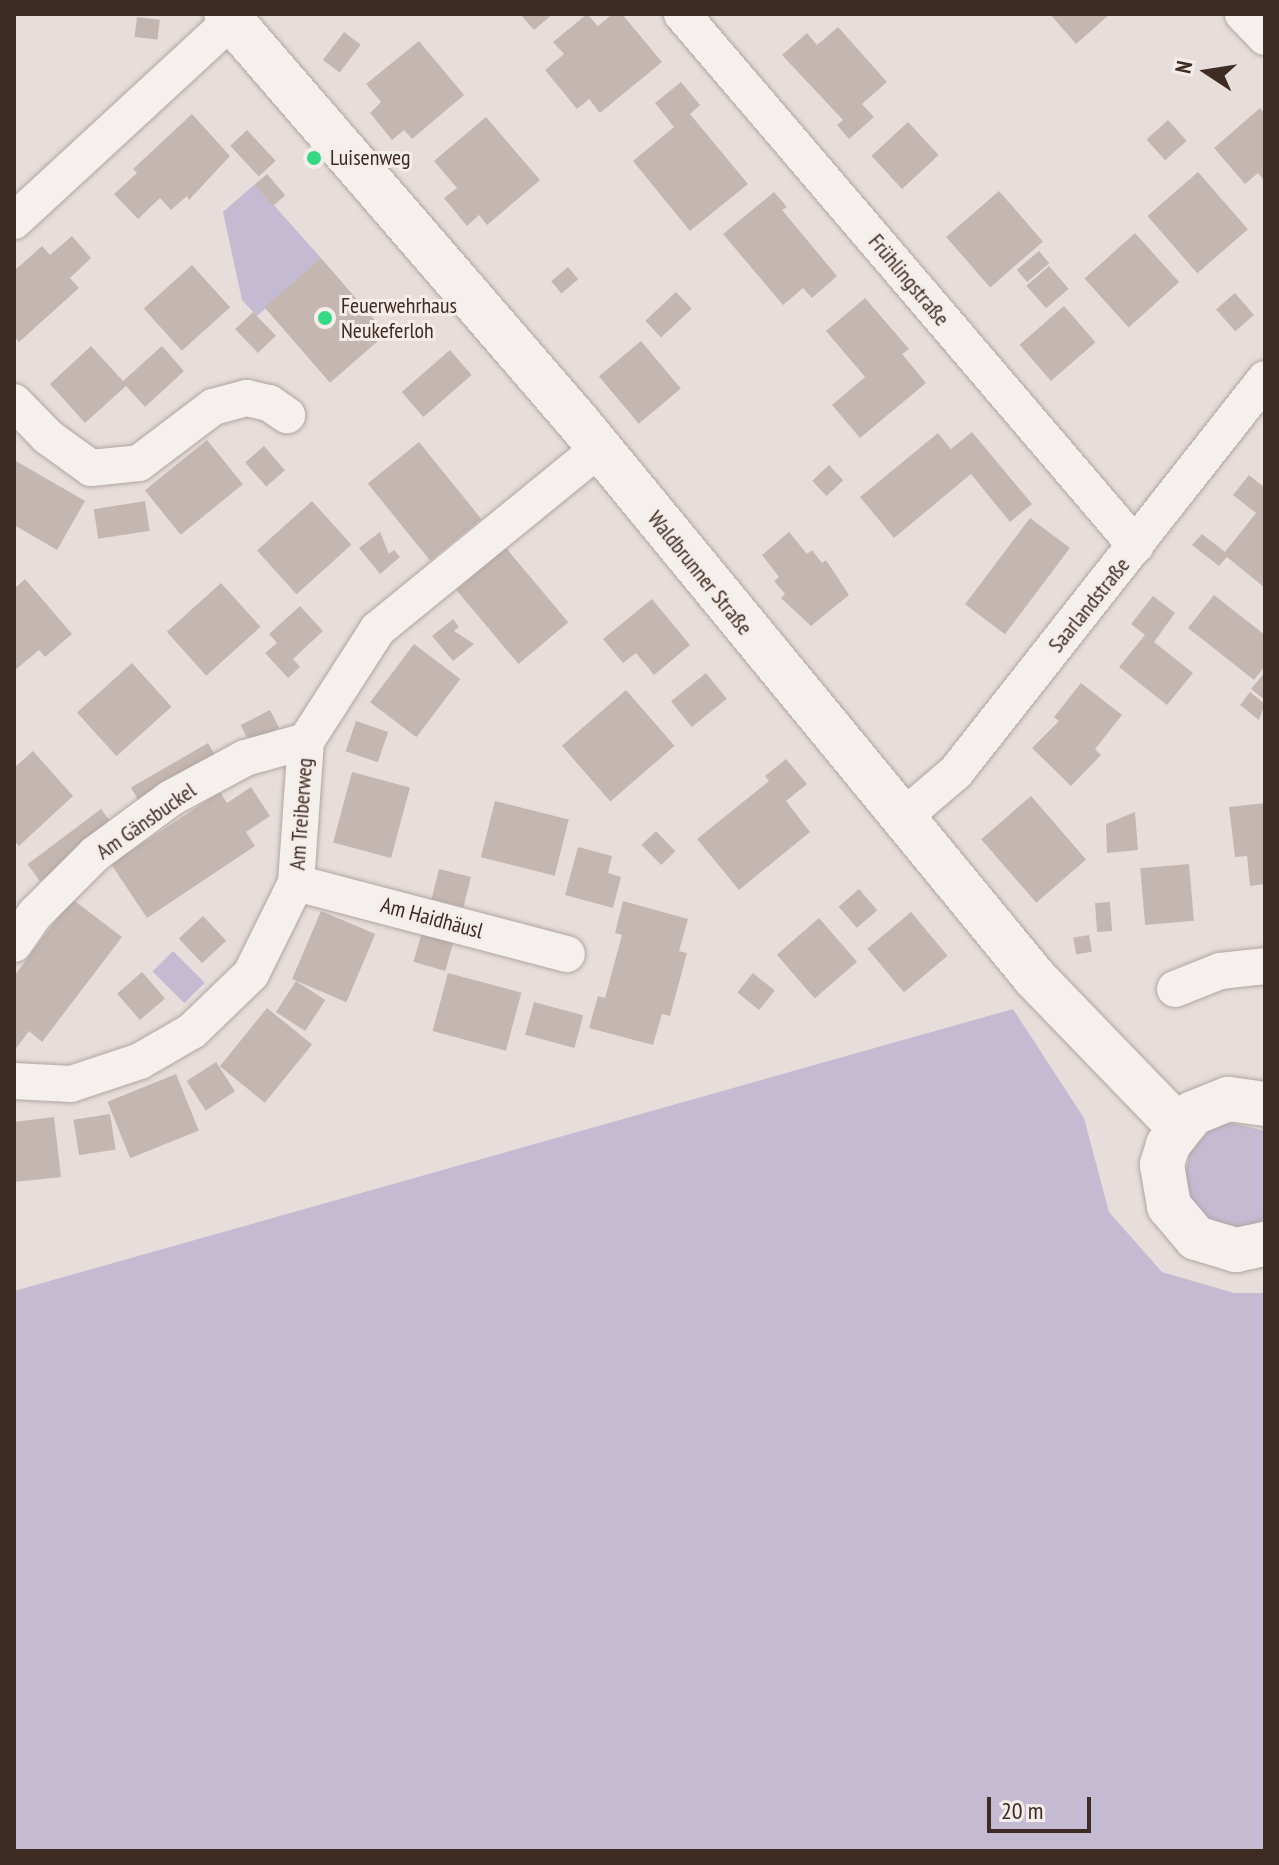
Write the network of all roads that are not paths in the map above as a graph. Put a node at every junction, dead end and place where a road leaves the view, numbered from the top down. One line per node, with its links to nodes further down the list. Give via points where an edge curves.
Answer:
1 (682, 14): 10 (street, Frühlingstraße)
2 (1243, 14): 4 (street)
3 (232, 16): 5 (street); 9 (street, Waldbrunner Straße)
4 (1265, 37)
5 (14, 221)
6 (1265, 379): 10 (street, Saarlandstraße)
7 (14, 402): 8 (street, via 48,437 91,468 139,463 213,407 247,398 269,403)
8 (287, 415)
9 (599, 449): 11 (street, Am Treiberweg, via 378,629); 12 (street, Waldbrunner Straße)
10 (1136, 546): 12 (street, Saarlandstraße, via 956,772)
11 (306, 741): 13 (street, Am Treiberweg); 14 (street, Am Gänsbuckel, via 245,758 171,798 95,854 35,914)
12 (901, 819): 20 (street, Waldbrunner Straße, via 1035,978)
13 (296, 883): 15 (street, Am Haidhäusl); 18 (street, Am Treiberweg, via 251,974 192,1031 140,1061 71,1084)
14 (14, 944)
15 (567, 954)
16 (1265, 966): 17 (street, via 1220,971)
17 (1175, 989)
18 (14, 1081)
19 (1265, 1104): 20 (street, via 1228,1099 1209,1104)
20 (1179, 1127): 21 (street, via 1162,1165 1166,1196 1180,1224 1215,1247 1236,1250)
21 (1265, 1244)

